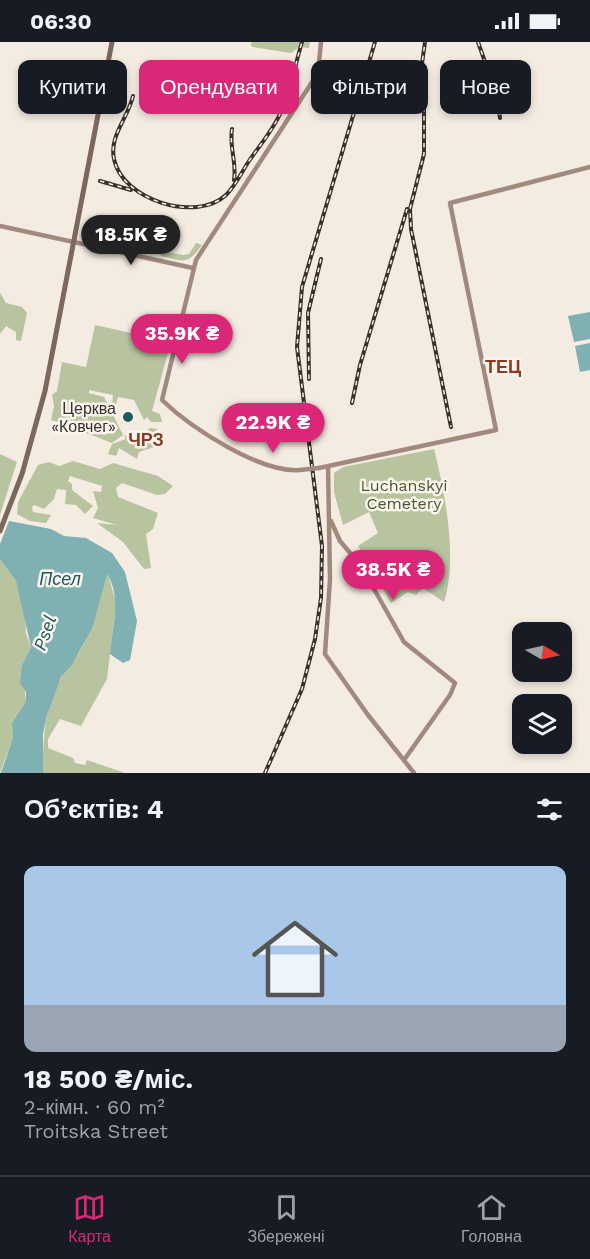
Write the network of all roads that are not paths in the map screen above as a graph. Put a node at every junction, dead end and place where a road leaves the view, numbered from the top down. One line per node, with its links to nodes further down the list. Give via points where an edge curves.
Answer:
1 (112, 42): 5 (main road)
2 (321, 42): 6 (main road, via 318,73)
3 (590, 167): 7 (main road, via 450,203 496,430)
4 (0, 226): 5 (main road)
5 (74, 243): 6 (main road); 9 (main road, via 45,391)
6 (193, 268): 7 (main road, bridge, via 162,400 223,443 251,457 300,471)
7 (328, 466): 8 (main road)
8 (330, 520): 10 (main road, via 325,654); 10 (main road, via 404,642 455,683)
9 (0, 531)
10 (404, 760): 11 (main road)
11 (414, 773)

